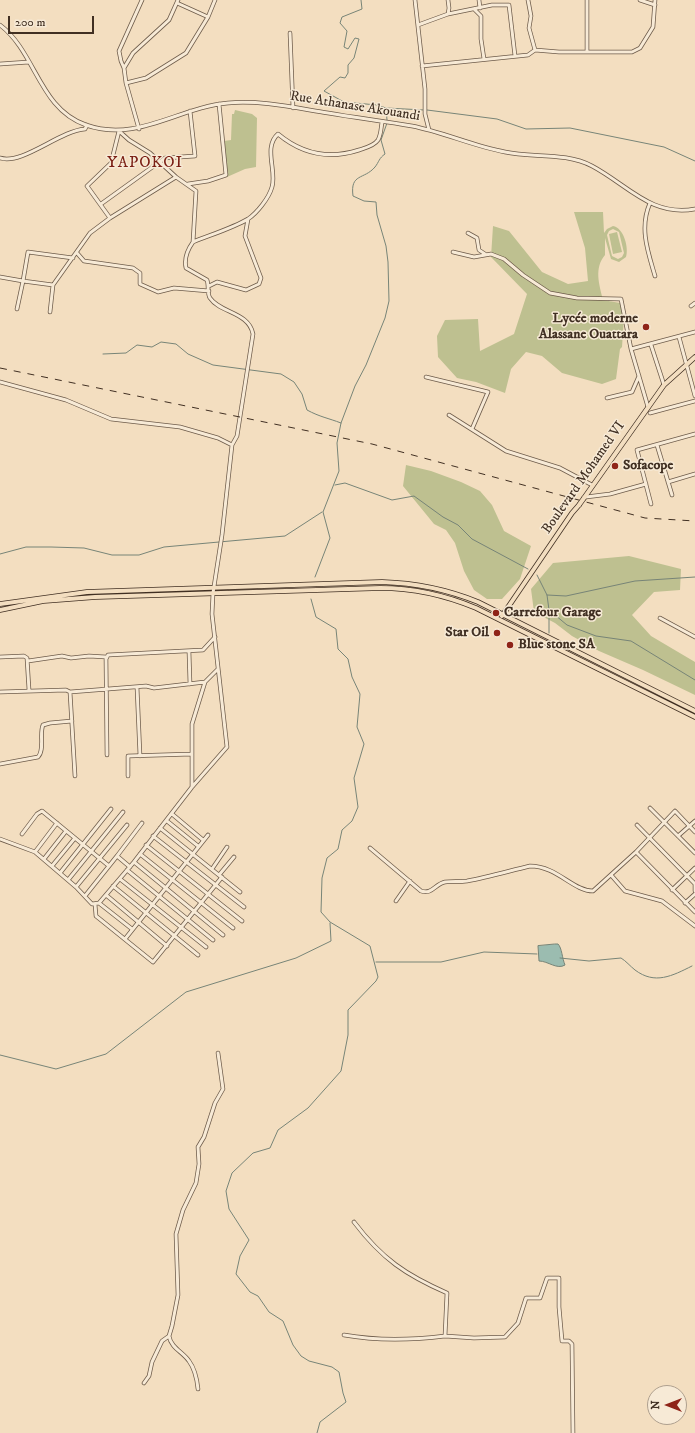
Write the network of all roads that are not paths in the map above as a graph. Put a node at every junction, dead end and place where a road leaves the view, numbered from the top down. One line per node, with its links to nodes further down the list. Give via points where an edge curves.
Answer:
1 (142, 0): 26 (street, via 119,51)
2 (215, 0): 15 (street)
3 (415, 0): 17 (street)
4 (448, 0): 14 (street)
5 (479, 0): 12 (street)
6 (528, 0): 19 (street, via 531,16 529,28)
7 (587, 0): 20 (street)
8 (640, 0): 11 (street)
9 (655, 0): 11 (street)
10 (178, 1): 15 (street); 26 (street, via 169,20 133,53)
11 (654, 5): 20 (street, via 654,27 640,48 632,52)
12 (480, 8): 13 (street); 21 (street, via 503,4 510,6)
13 (475, 10): 14 (street); 22 (street, via 481,16)
14 (448, 14): 17 (street)
15 (208, 16): 27 (street, via 186,54 146,78)
16 (0, 25): 23 (street, Rue Athanase Akouandi, via 14,38)
17 (418, 25): 25 (street)
18 (290, 33): 29 (street)
19 (534, 50): 20 (street); 21 (street, via 528,55)
20 (587, 52)
21 (515, 56): 22 (street)
22 (484, 59): 25 (street)
23 (29, 62): 24 (street); 32 (street, Rue Athanase Akouandi, via 56,105 70,117)
24 (0, 64)
25 (422, 66): 34 (street)
26 (124, 68): 27 (street)
27 (126, 83): 33 (street)
28 (219, 104): 29 (street, Rue Athanase Akouandi, via 245,103); 30 (street, Rue Athanase Akouandi); 39 (street, via 226,175)
29 (293, 108): 31 (street, Rue Athanase Akouandi)
30 (190, 111): 33 (street, Rue Athanase Akouandi); 37 (street, via 195,156 165,158)
31 (383, 122): 34 (street, Rue Athanase Akouandi); 44 (street, via 376,143 354,151 324,156 292,144 278,134 271,145 272,187 260,207)
32 (87, 126): 35 (street, Rue Athanase Akouandi); 36 (street, via 17,157 7,160)
33 (140, 128): 35 (street, Rue Athanase Akouandi)
34 (428, 130): 40 (street, Rue Athanase Akouandi, via 503,152 581,161)
35 (119, 131): 37 (street); 41 (street, via 111,163 87,186)
36 (0, 158)
37 (161, 162): 38 (street); 41 (street)
38 (176, 177): 39 (street); 43 (street)
39 (188, 184): 46 (street, via 196,191)
40 (650, 203): 42 (street, Rue Athanase Akouandi, via 665,210); 51 (street, via 644,228)
41 (101, 204): 43 (street)
42 (695, 209)
43 (110, 218): 48 (street, via 90,233)
44 (248, 219): 46 (street); 55 (street, via 245,236 262,278 259,284 246,290 217,282)
45 (468, 233): 49 (street, via 477,238 479,250)
46 (193, 242): 55 (street, via 189,248 186,268 207,280)
47 (453, 252): 49 (street, via 474,257)
48 (77, 253): 50 (street); 56 (street, via 84,261 133,268 140,273 140,284 158,292 174,288)
49 (485, 254): 64 (street, via 504,259 550,293 578,298 621,299)
50 (73, 258): 53 (street, via 28,252); 54 (street)
51 (655, 276)
52 (0, 277): 53 (street)
53 (23, 281): 54 (street); 59 (street)
54 (54, 285): 60 (street)
55 (209, 286): 56 (street)
56 (209, 292): 80 (street, via 214,302 238,314 252,328 253,334 237,436)
57 (695, 303): 58 (street)
58 (691, 306)
59 (16, 309)
60 (50, 312)
61 (695, 332): 62 (street)
62 (679, 337): 63 (street); 66 (street)
63 (651, 345): 64 (street); 70 (street)
64 (631, 349): 67 (street)
65 (695, 357): 66 (main road, Boulevard Mohamed VI)
66 (686, 363): 70 (main road, Boulevard Mohamed VI); 71 (street)
67 (639, 376): 72 (street, via 632,392); 74 (street)
68 (426, 377): 77 (street, via 488,392)
69 (0, 382): 80 (street, via 66,400 111,419 180,427 218,438)
70 (664, 386): 74 (main road, Boulevard Mohamed VI)
71 (695, 396)
72 (607, 398)
73 (695, 401): 75 (street)
74 (648, 407): 84 (main road, Boulevard Mohamed VI)
75 (650, 413)
76 (449, 415): 77 (street)
77 (472, 429): 84 (street, via 506,451 560,468)
78 (695, 434): 79 (street)
79 (657, 444): 82 (street); 83 (street, via 637,450)
80 (232, 445): 88 (street)
81 (695, 474): 82 (street)
82 (668, 482): 85 (street)
83 (646, 484): 86 (street, via 610,494); 87 (street)
84 (592, 485): 86 (main road, Boulevard Mohamed VI)
85 (672, 495)
86 (585, 497): 92 (main road, Boulevard Mohamed VI, bridge)
87 (651, 504)
88 (214, 586): 89 (street); 90 (main road, via 87,592); 92 (main road, via 382,582 416,584 461,595)
89 (213, 593): 91 (main road, via 88,597 43,601); 94 (main road, via 396,588 458,600); 95 (street)
90 (0, 604)
91 (0, 610)
92 (503, 614): 94 (main road, Boulevard Mohamed VI); 109 (main road)
93 (660, 618): 96 (street)
94 (500, 620): 110 (main road)
95 (215, 637): 97 (street, via 203,650); 101 (street)
96 (695, 637)
97 (189, 652): 99 (street, via 148,652 132,655 118,653); 103 (street)
98 (0, 657): 100 (street, via 24,656)
99 (106, 657): 100 (street, via 62,656); 105 (street)
100 (28, 661): 106 (street)
101 (218, 669): 102 (street); 118 (street, via 227,747)
102 (205, 682): 103 (street); 112 (street, via 192,724)
103 (190, 684): 104 (street)
104 (137, 687): 105 (street); 114 (street)
105 (107, 689): 108 (street); 113 (street)
106 (29, 690): 107 (street); 108 (street)
107 (0, 692)
108 (70, 692): 111 (street)
109 (695, 710)
110 (695, 717)
111 (72, 721): 115 (street, via 43,725 41,752 38,757); 116 (street)
112 (192, 754): 114 (street); 118 (street)
113 (107, 755)
114 (140, 756): 117 (street, via 127,757)
115 (0, 764)
116 (75, 776)
117 (128, 776)
118 (192, 787): 122 (street)
119 (650, 808): 125 (street)
120 (111, 809): 142 (street)
121 (123, 812): 147 (street)
122 (172, 814): 123 (street); 141 (street)
123 (167, 821): 131 (street); 144 (street)
124 (695, 821): 130 (street)
125 (664, 822): 130 (street, via 675,811); 137 (street); 139 (street)
126 (142, 823): 153 (street)
127 (58, 824): 132 (street); 134 (street, via 41,811); 148 (street)
128 (127, 825): 155 (street)
129 (637, 825): 139 (street)
130 (689, 826): 133 (street); 137 (street)
131 (160, 828): 136 (street); 152 (street)
132 (66, 831): 138 (street); 156 (street)
133 (695, 832)
134 (22, 834)
135 (208, 835): 141 (street)
136 (153, 836): 143 (street); 158 (street)
137 (678, 836): 150 (street)
138 (75, 838): 142 (street); 159 (street)
139 (649, 838): 149 (street); 168 (street)
140 (0, 839): 148 (street)
141 (204, 840): 144 (street)
142 (82, 844): 147 (street); 166 (street)
143 (146, 845): 151 (street); 165 (street)
144 (198, 846): 152 (street)
145 (227, 847): 163 (street)
146 (370, 848): 173 (street)
147 (91, 851): 155 (street); 172 (street)
148 (35, 852): 156 (street)
149 (636, 852): 167 (street); 179 (street)
150 (695, 853)
151 (140, 854): 157 (street); 171 (street)
152 (192, 854): 158 (street); 163 (street)
153 (117, 856): 160 (street); 161 (street)
154 (234, 857): 169 (street)
155 (100, 858): 160 (street); 177 (street)
156 (44, 859): 159 (street)
157 (134, 862): 161 (street); 178 (street)
158 (185, 862): 165 (street); 176 (street)
159 (52, 866): 166 (street)
160 (109, 866): 184 (street)
161 (130, 867): 164 (street)
162 (695, 868): 168 (street)
163 (212, 869): 169 (street)
164 (127, 870): 170 (street); 185 (street)
165 (178, 870): 171 (street); 182 (street)
166 (60, 873): 172 (street)
167 (611, 875): 173 (street, via 593,891 541,866 530,866 466,881 445,882 437,884 426,893 421,892); 198 (street, via 625,891 662,901)
168 (688, 875): 174 (street); 179 (street)
169 (221, 876): 176 (street); 180 (street)
170 (120, 879): 175 (street); 190 (street)
171 (172, 879): 178 (street); 188 (street)
172 (68, 880): 177 (street)
173 (410, 881): 186 (street)
174 (695, 884): 181 (street)
175 (113, 886): 183 (street); 194 (street)
176 (215, 886): 182 (street); 191 (street)
177 (76, 887): 184 (street)
178 (165, 887): 185 (street); 192 (street)
179 (672, 890): 189 (street)
180 (240, 892)
181 (695, 892): 189 (street)
182 (209, 894): 188 (street); 197 (street)
183 (106, 895): 187 (street); 196 (street)
184 (85, 896): 187 (street)
185 (159, 896): 190 (street); 195 (street)
186 (396, 901)
187 (97, 903): 201 (street); 204 (street, via 96,916)
188 (202, 903): 192 (street); 200 (street)
189 (685, 903): 193 (street)
190 (152, 904): 194 (street); 199 (street)
191 (244, 907)
192 (195, 911): 195 (street); 202 (street)
193 (695, 912)
194 (145, 913): 196 (street); 203 (street)
195 (189, 919): 199 (street); 205 (street)
196 (139, 921): 201 (street); 206 (street)
197 (242, 921)
198 (695, 926)
199 (182, 928): 203 (street); 207 (street)
200 (233, 928)
201 (132, 929): 204 (street)
202 (223, 935)
203 (175, 936): 206 (street); 208 (street)
204 (125, 939): 206 (street, via 153,962)
205 (213, 940)
206 (167, 946)
207 (206, 947)
208 (198, 955)
209 (218, 1054): 212 (street, via 223,1090 212,1109 204,1137 198,1147 196,1183 183,1210 176,1234 178,1295)
210 (354, 1222): 213 (street, via 370,1243 399,1268 447,1293)
211 (344, 1335): 213 (street, via 418,1340)
212 (169, 1336): 214 (street, via 161,1343); 215 (street, via 175,1348 186,1356 193,1367)
213 (445, 1336): 216 (street, via 505,1337 518,1324 526,1298 540,1298 546,1278 559,1278 562,1341 569,1341 572,1344)
214 (144, 1383)
215 (198, 1388)
216 (573, 1433)

